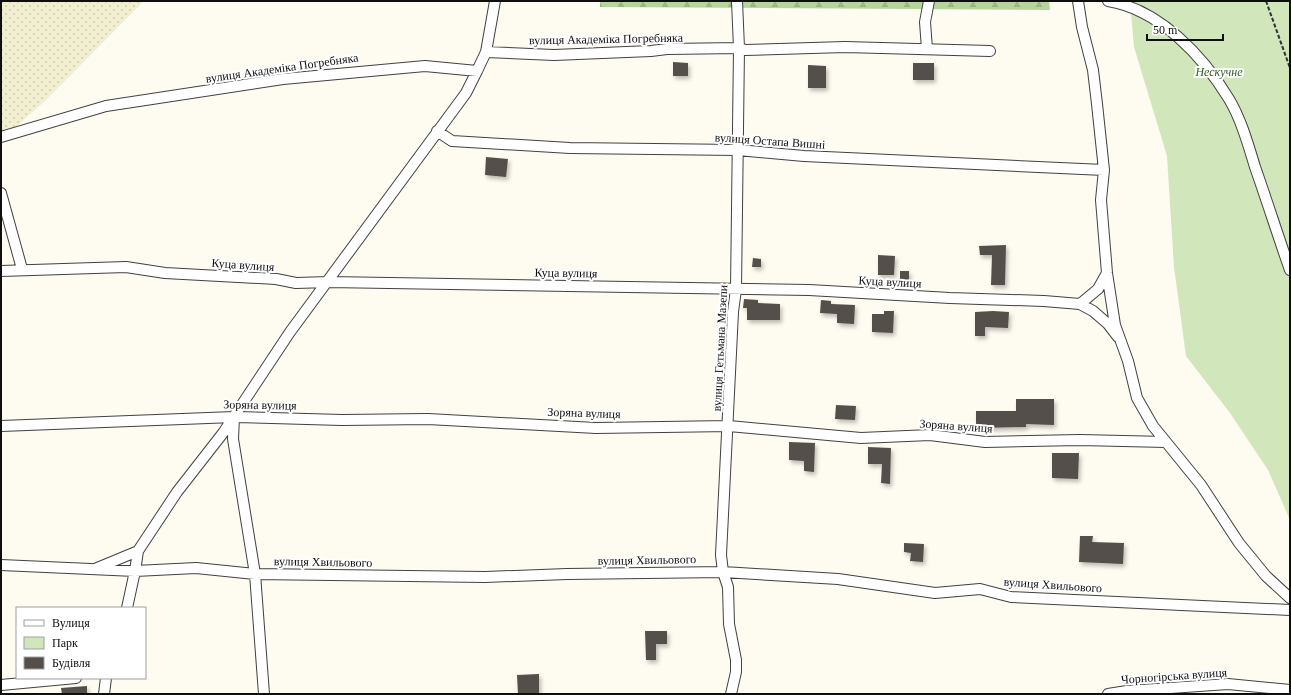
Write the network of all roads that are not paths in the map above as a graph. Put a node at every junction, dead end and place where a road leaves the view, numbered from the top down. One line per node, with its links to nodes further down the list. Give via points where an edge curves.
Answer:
1 (495, 1): 9 (street)
2 (738, 1): 6 (street, вулиця Гетьмана Мазепи)
3 (929, 1): 7 (street, via 925,22)
4 (1078, 1): 14 (street, via 1094,70)
5 (1108, 1): 17 (street, via 1142,10 1167,28 1206,66 1229,100 1244,133)
6 (739, 48): 7 (street, вулиця Академіка Погребняка); 9 (street, вулиця Академіка Погребняка, via 554,55); 13 (street, вулиця Гетьмана Мазепи)
7 (927, 49): 8 (street, вулиця Академіка Погребняка)
8 (990, 51)
9 (486, 52): 10 (street)
10 (477, 71): 11 (street, via 466,93); 12 (street, вулиця Академіка Погребняка, via 425,66 283,79 106,106)
11 (437, 131): 13 (street, вулиця Остапа Вишні, via 452,141 460,142 570,148); 20 (street)
12 (1, 137)
13 (738, 150): 14 (street, вулиця Остапа Вишні, via 804,156); 21 (street, вулиця Гетьмана Мазепи)
14 (1104, 170): 19 (street, via 1101,200)
15 (1, 193): 16 (street)
16 (22, 269): 18 (street, Куца вулиця); 20 (street, Куца вулиця, via 126,267 165,273 296,283)
17 (1290, 270)
18 (1, 271)
19 (1106, 273): 22 (street, via 1098,289); 23 (street)
20 (329, 282): 21 (street, Куца вулиця); 24 (street, via 290,332)
21 (736, 289): 22 (street, Куца вулиця, via 809,290); 26 (street, вулиця Гетьмана Мазепи)
22 (1080, 304): 23 (street, Куца вулиця, via 1093,311)
23 (1118, 336): 27 (street, via 1128,361 1137,398 1153,426)
24 (234, 417): 25 (street, Зоряна вулиця); 26 (street, Зоряна вулиця, via 428,419 596,428); 28 (street, via 177,492); 33 (street, via 233,439)
25 (1, 426)
26 (728, 426): 27 (street, Зоряна вулиця, via 861,438 930,435 985,442); 32 (street, вулиця Гетьмана Мазепи, via 721,555)
27 (1166, 442): 34 (street, via 1201,485 1255,563)
28 (138, 551): 30 (street); 31 (street)
29 (1, 565): 30 (street, вулиця Хвильового)
30 (94, 569): 31 (street, вулиця Хвильового)
31 (135, 571): 33 (street, вулиця Хвильового, via 196,568); 35 (street)
32 (723, 572): 33 (street, вулиця Хвильового, via 485,577); 36 (street, вулиця Хвильового, via 838,579 935,593 980,589 1011,597); 43 (street, вулиця Гетьмана Мазепи, via 728,587 729,624 736,660)
33 (255, 574): 42 (street)
34 (1290, 598)
35 (127, 607)
36 (1290, 610)
37 (65, 679): 39 (street)
38 (105, 679): 41 (street)
39 (1, 685)
40 (1290, 690): 44 (street, Чорногірська вулиця, via 1228,684)
41 (104, 694)
42 (264, 694)
43 (731, 694)
44 (1108, 694)

